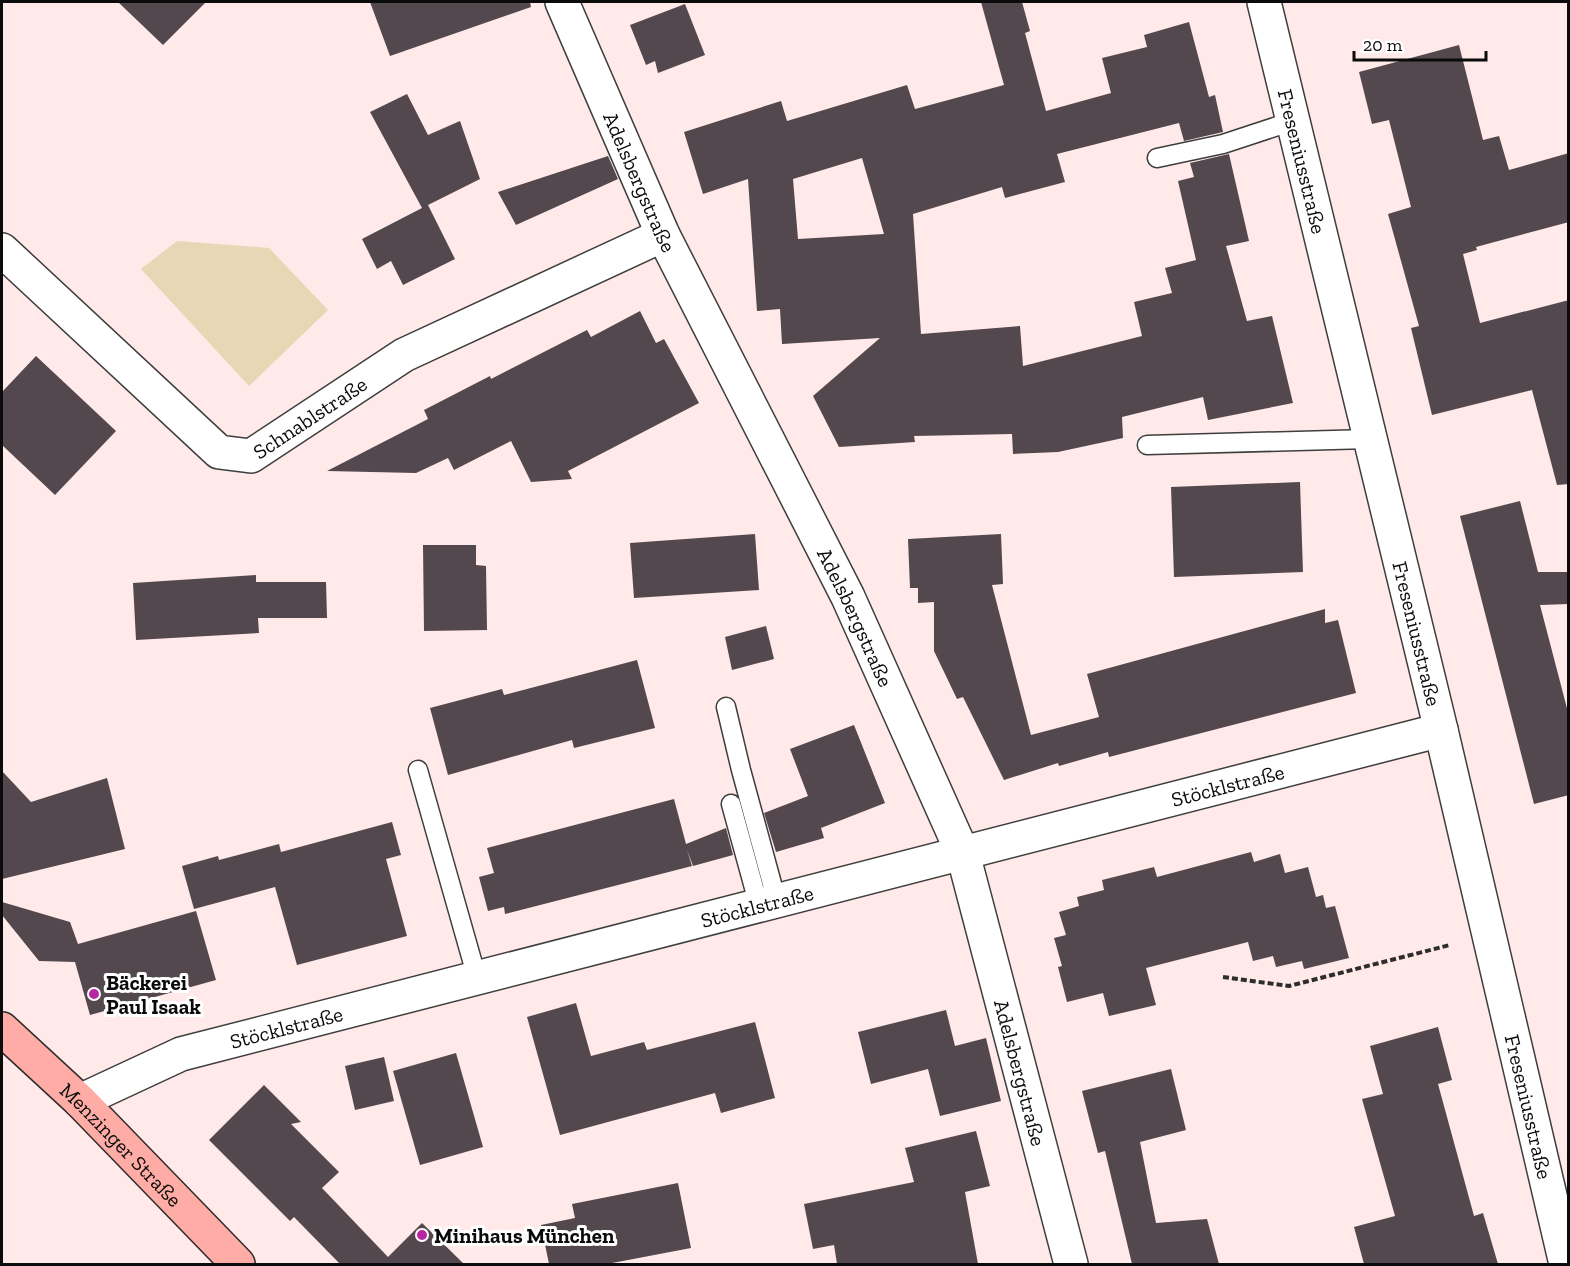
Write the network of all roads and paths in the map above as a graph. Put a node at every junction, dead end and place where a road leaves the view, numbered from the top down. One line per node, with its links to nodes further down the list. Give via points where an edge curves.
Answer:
1 (562, 2): 5 (street, Adelsbergstraße)
2 (1264, 2): 3 (street, Freseniusstraße)
3 (1293, 121): 4 (lane, via 1222,144); 7 (street, Freseniusstraße)
4 (1157, 158)
5 (663, 235): 6 (street, Schnablstraße, via 404,355 251,456 219,452); 13 (street, Adelsbergstraße, via 848,597)
6 (2, 250)
7 (1369, 438): 8 (lane); 10 (street, Freseniusstraße)
8 (1147, 445)
9 (726, 707): 14 (lane)
10 (1441, 730): 13 (street, Stöcklstraße); 15 (street, Freseniusstraße)
11 (418, 770): 17 (lane)
12 (730, 804): 14 (lane)
13 (963, 854): 14 (street, Stöcklstraße); 21 (street, Adelsbergstraße)
14 (768, 904): 17 (street, Stöcklstraße)
15 (1489, 936): 16 (path, via 1289,986); 22 (street, Freseniusstraße)
16 (1223, 977)
17 (477, 978): 19 (street, Stöcklstraße, via 181,1054)
18 (2, 1029): 19 (street, Menzinger Straße)
19 (80, 1101): 20 (street, Menzinger Straße)
20 (238, 1264)
21 (1071, 1264)
22 (1566, 1264)

